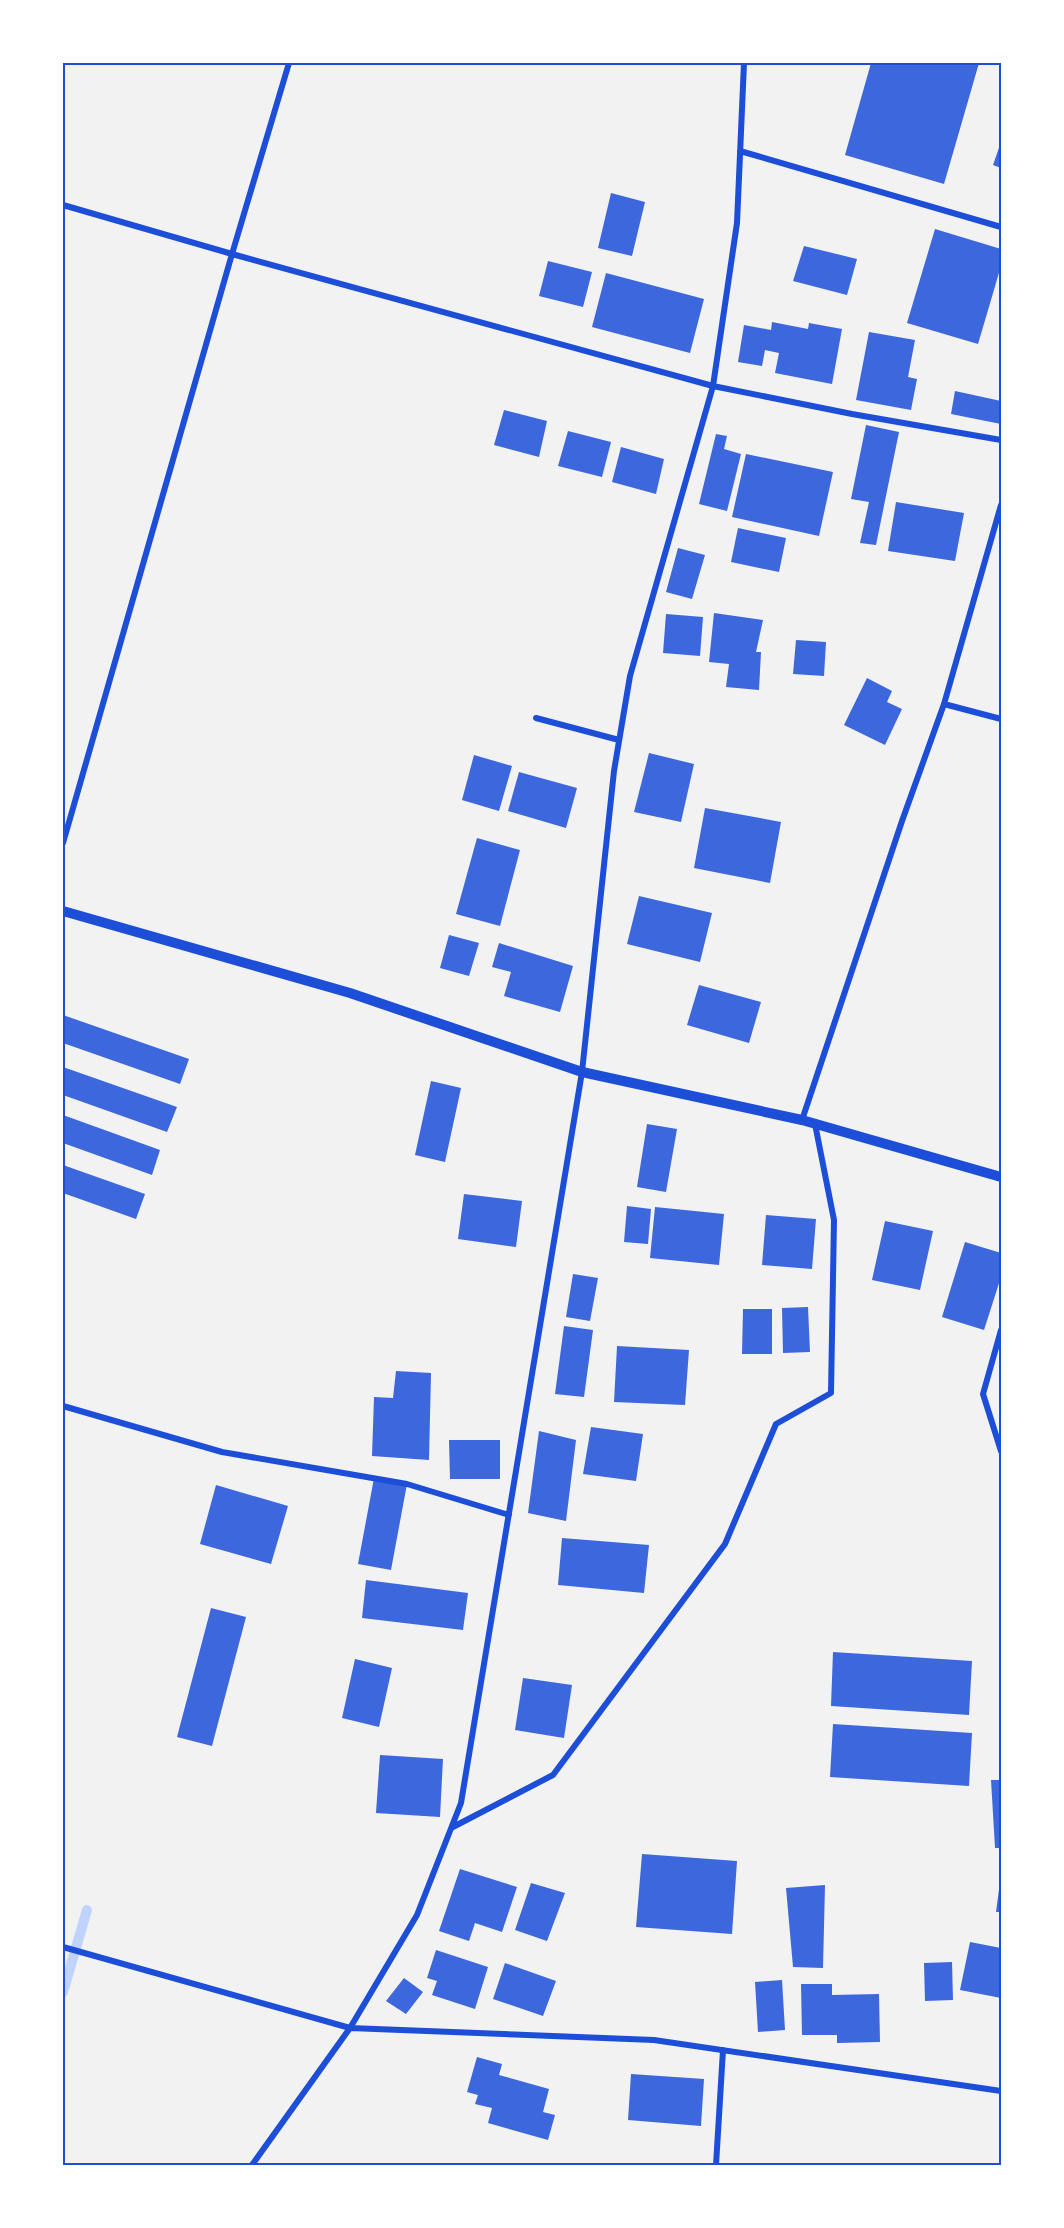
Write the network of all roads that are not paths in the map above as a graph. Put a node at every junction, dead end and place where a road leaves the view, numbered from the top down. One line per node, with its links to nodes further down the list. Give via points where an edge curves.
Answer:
1 (289, 63): 6 (street)
2 (744, 63): 3 (street)
3 (740, 151): 5 (street); 7 (street, via 738,223)
4 (63, 205): 6 (street)
5 (1001, 227)
6 (232, 254): 7 (street); 14 (street)
7 (713, 386): 8 (street); 13 (street, via 630,676)
8 (1001, 440)
9 (1001, 505): 10 (street)
10 (944, 704): 12 (street); 17 (street)
11 (536, 718): 13 (street)
12 (1001, 719)
13 (619, 740): 16 (street)
14 (63, 843)
15 (63, 911): 16 (street, via 350,993)
16 (582, 1072): 17 (street); 23 (street)
17 (802, 1120): 18 (street)
18 (815, 1124): 19 (street); 24 (street, via 834,1220 831,1393 776,1424 725,1544 553,1775)
19 (1001, 1177)
20 (1001, 1330): 22 (street, via 983,1394)
21 (63, 1406): 23 (street, via 222,1452 407,1484)
22 (1001, 1451)
23 (509, 1515): 24 (street, via 461,1803)
24 (453, 1827): 26 (street, via 417,1915)
25 (63, 1947): 26 (street)
26 (350, 2028): 27 (street, via 654,2040); 29 (street)
27 (723, 2050): 28 (street); 30 (street)
28 (1001, 2091)
29 (252, 2165)
30 (716, 2165)

